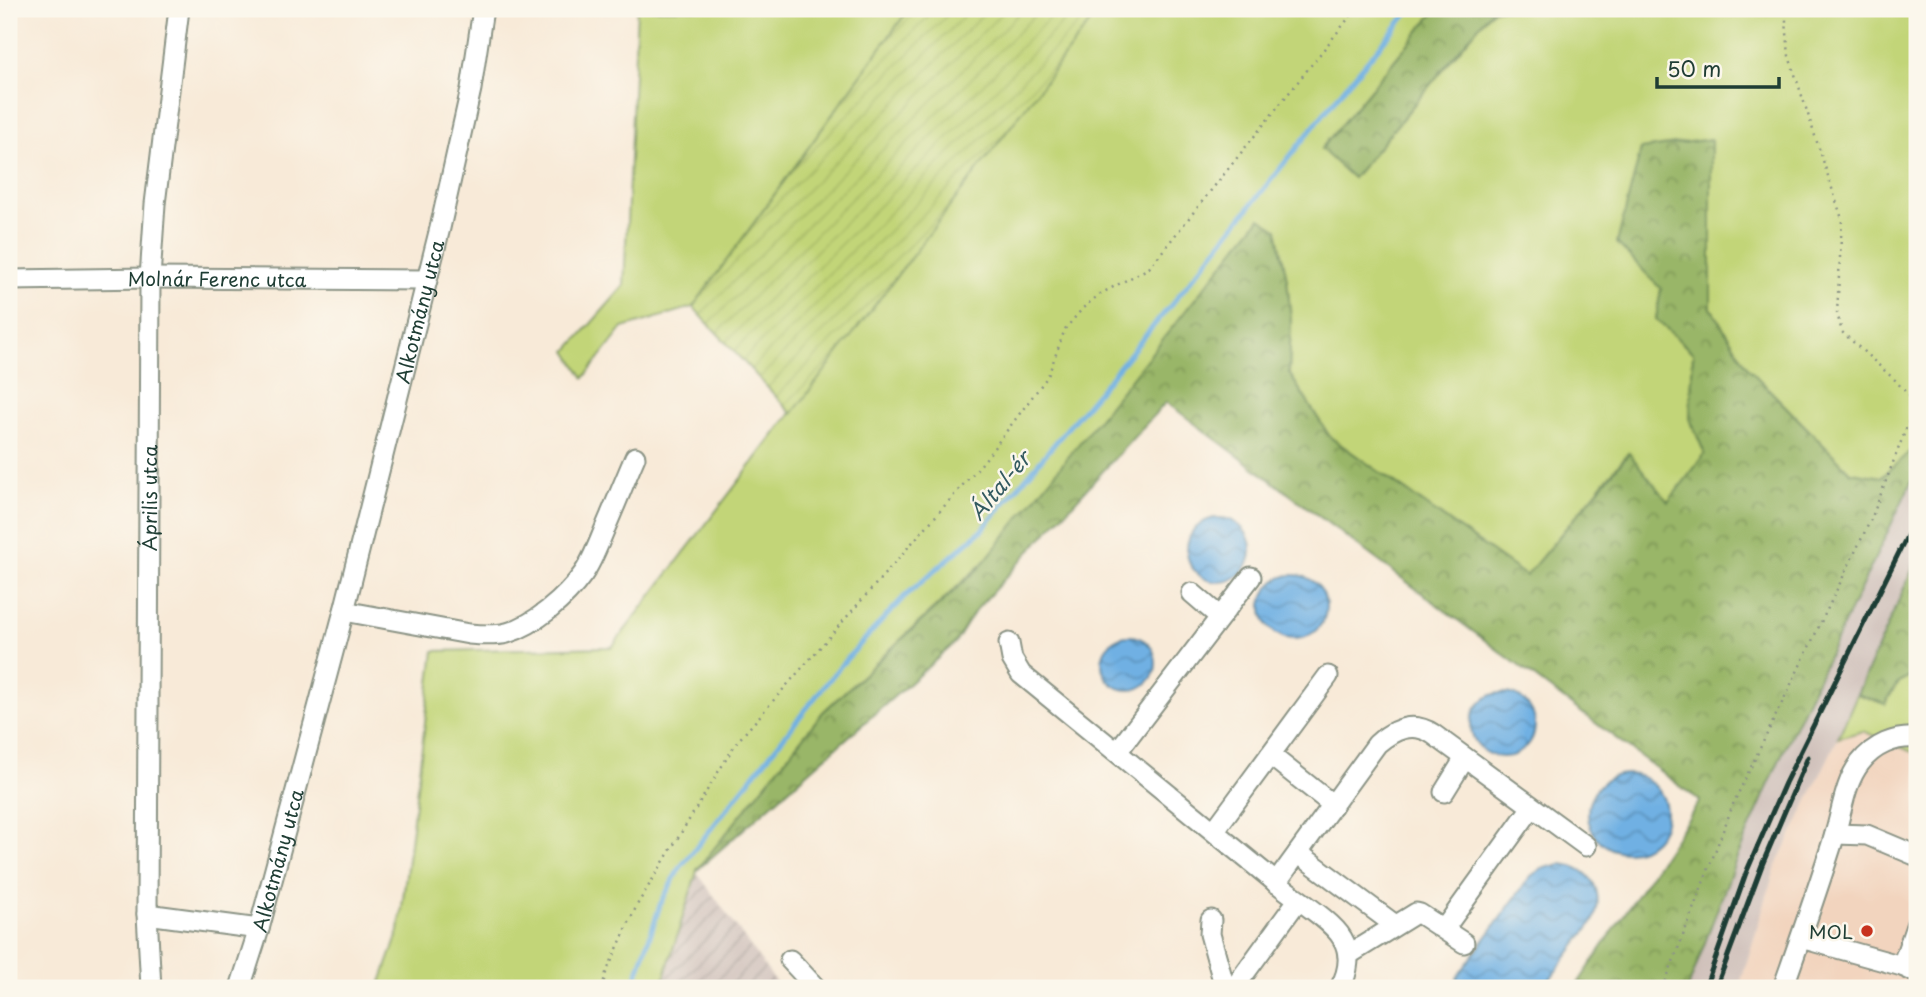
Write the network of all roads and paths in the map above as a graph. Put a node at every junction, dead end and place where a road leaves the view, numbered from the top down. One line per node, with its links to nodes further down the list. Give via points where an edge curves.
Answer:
1 (179, 9): 5 (street, Április utca)
2 (483, 9): 7 (street, Alkotmány utca, via 471,89)
3 (1356, 9): 42 (path, via 1149,268 1100,294 1065,328 1048,376 984,461 736,743 637,905)
4 (1785, 9): 47 (path, via 1789,56 1843,219 1837,313 1842,332 1910,397 1911,416 1872,517 1734,802)
5 (150, 278): 6 (street, Molnár Ferenc utca); 7 (street, Molnár Ferenc utca); 29 (street, Április utca)
6 (9, 280)
7 (427, 280): 11 (street, Alkotmány utca)
8 (635, 457): 11 (street, via 583,574 526,624 506,633 469,634)
9 (1251, 577): 12 (street)
10 (1192, 593): 12 (street)
11 (344, 611): 33 (street, Alkotmány utca)
12 (1220, 617): 16 (street)
13 (1009, 643): 16 (street, via 1021,674)
14 (1328, 676): 17 (street)
15 (1917, 738): 23 (street, via 1890,741 1865,757 1849,784)
16 (1117, 752): 22 (street)
17 (1270, 755): 20 (street); 22 (street)
18 (1465, 758): 19 (street); 20 (street, via 1425,729 1394,731 1377,744); 21 (street)
19 (1444, 792)
20 (1333, 805): 25 (street)
21 (1532, 807): 24 (street); 34 (street)
22 (1214, 831): 27 (street)
23 (1835, 834): 26 (street, via 1867,835); 35 (street)
24 (1586, 846)
25 (1298, 853): 27 (street); 32 (street)
26 (1917, 856)
27 (1276, 883): 28 (street)
28 (1298, 900): 37 (street, via 1336,929); 45 (street)
29 (147, 914): 33 (street); 40 (street, Április utca)
30 (1211, 920): 44 (street, via 1210,934)
31 (1917, 923): 39 (street)
32 (1395, 925): 34 (street, via 1416,913); 37 (street)
33 (259, 929): 41 (street, Alkotmány utca)
34 (1444, 929): 36 (street)
35 (1801, 938): 39 (street); 48 (street)
36 (1464, 943)
37 (1348, 955): 46 (street)
38 (790, 960): 43 (street)
39 (1910, 970)
40 (151, 988)
41 (240, 988)
42 (602, 988)
43 (816, 988)
44 (1225, 988)
45 (1234, 988)
46 (1340, 988)
47 (1663, 988)
48 (1783, 988)

